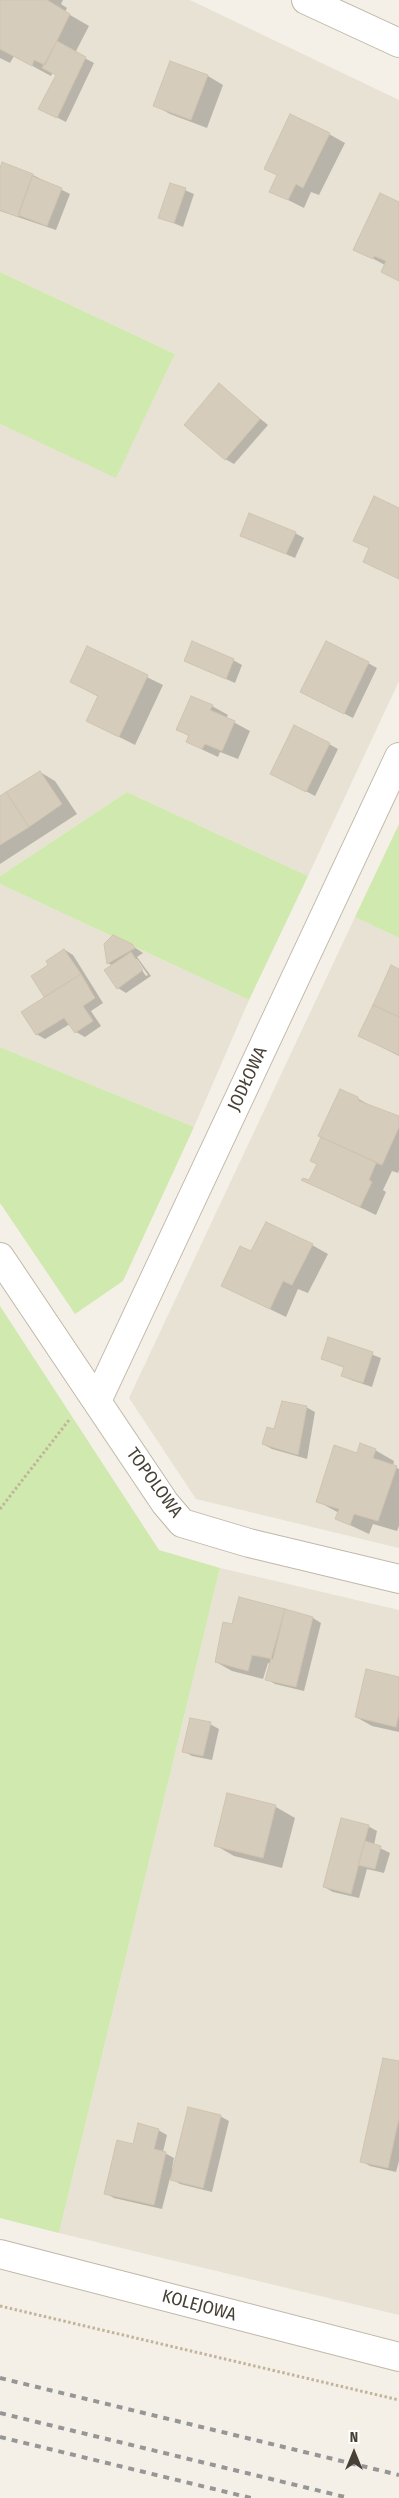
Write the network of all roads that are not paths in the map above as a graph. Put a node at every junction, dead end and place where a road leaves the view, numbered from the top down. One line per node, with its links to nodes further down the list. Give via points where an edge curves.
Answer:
1 (306, 0): 2 (street)
2 (399, 43)
3 (399, 757): 5 (street, JODŁOWA)
4 (0, 1257): 5 (street, TOPOLOWA)
5 (97, 1401): 6 (street, TOPOLOWA, via 165,1504 182,1523 249,1543)
6 (399, 1579)
7 (0, 2254): 8 (street, KOLEJOWA)
8 (399, 2357)

